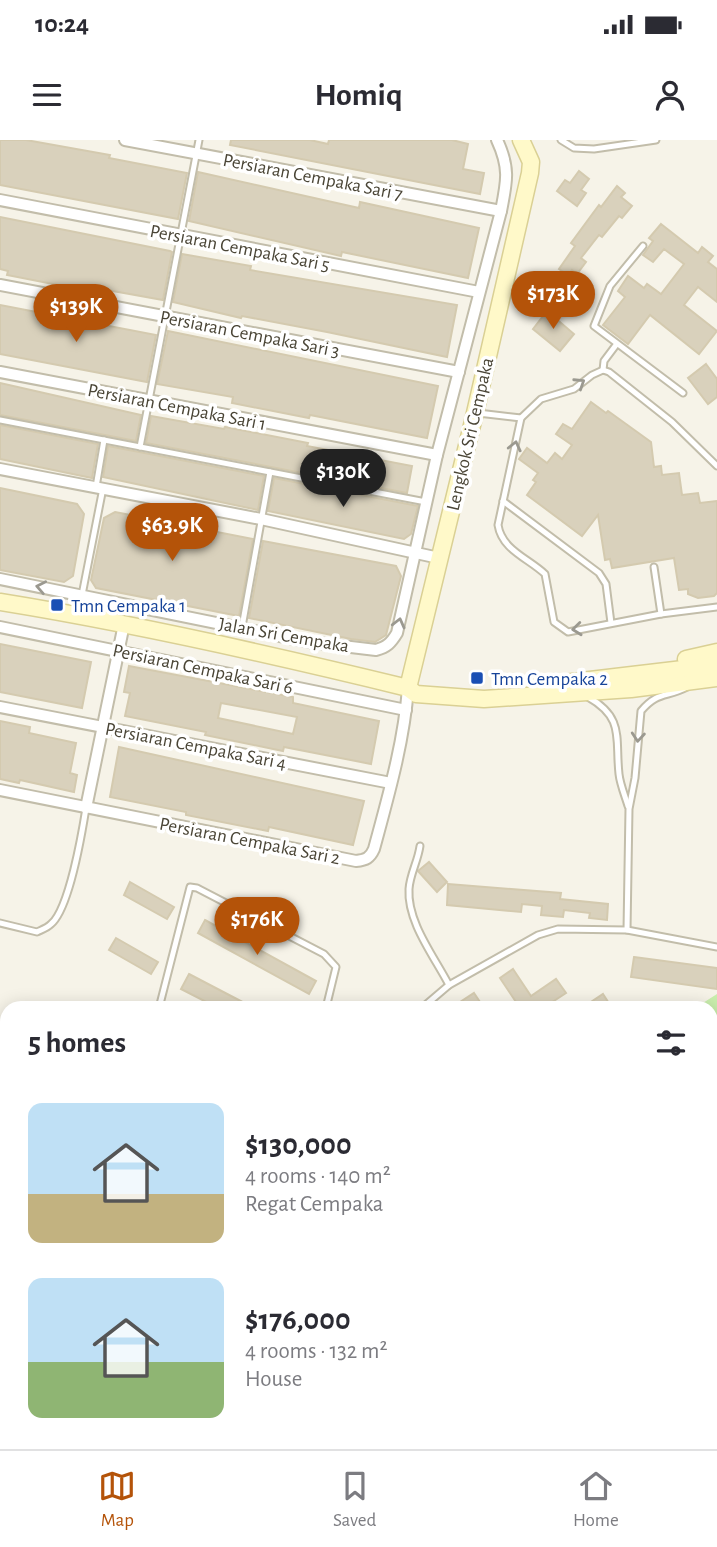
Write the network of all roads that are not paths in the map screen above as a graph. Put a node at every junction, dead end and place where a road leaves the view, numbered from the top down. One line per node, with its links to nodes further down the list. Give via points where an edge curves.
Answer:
1 (125, 140): 7 (street, Persiaran Cempaka Sari 7)
2 (199, 140): 7 (lane)
3 (497, 140): 9 (street, via 508,167)
4 (521, 140): 21 (street, Lengkok Sri Cempaka, via 531,162 530,173)
5 (561, 140): 6 (lane, via 574,148 594,149)
6 (656, 140)
7 (196, 154): 9 (street, Persiaran Cempaka Sari 7); 10 (lane)
8 (0, 200): 10 (street, Persiaran Cempaka Sari 5)
9 (501, 211): 13 (street)
10 (180, 235): 13 (street, Persiaran Cempaka Sari 5); 14 (lane)
11 (643, 246): 15 (lane, via 610,286 594,326)
12 (0, 285): 14 (street, Persiaran Cempaka Sari 3)
13 (479, 292): 18 (street)
14 (164, 317): 18 (street, Persiaran Cempaka Sari 3); 20 (lane)
15 (616, 345): 16 (lane); 19 (lane)
16 (603, 370): 22 (lane, one-way to 16, via 541,399 574,388); 27 (lane, via 672,422)
17 (0, 372): 20 (street, Persiaran Cempaka Sari 1)
18 (459, 372): 26 (street)
19 (682, 393)
20 (148, 400): 25 (lane); 26 (street, Persiaran Cempaka Sari 1)
21 (475, 413): 22 (lane); 35 (street, Lengkok Sri Cempaka)
22 (521, 418): 31 (lane, one-way to 22)
23 (0, 420): 24 (lane)
24 (104, 440): 25 (lane); 30 (lane)
25 (140, 447): 29 (lane)
26 (438, 456): 32 (street)
27 (717, 466)
28 (0, 469): 30 (street)
29 (270, 472): 32 (lane); 33 (lane)
30 (99, 487): 33 (street); 39 (lane)
31 (503, 501): 45 (lane, via 599,573 606,584); 45 (lane, one-way to 31, via 568,632 554,622 545,574 500,536)
32 (426, 502): 34 (street)
33 (261, 519): 34 (street); 48 (lane)
34 (415, 552): 35 (street); 49 (street, Jalan Sri Cempaka, one-way to 34, via 385,648 397,633)
35 (439, 558): 57 (street, Lengkok Sri Cempaka)
36 (654, 567): 44 (lane)
37 (0, 579): 38 (street, Jalan Sri Cempaka, one-way to 37)
38 (64, 592): 39 (street, Jalan Sri Cempaka); 43 (street, via 71,598)
39 (82, 595): 40 (street, Jalan Sri Cempaka)
40 (96, 598): 43 (street, via 86,601); 48 (street, Jalan Sri Cempaka)
41 (0, 602): 43 (street, Jalan Sri Cempaka)
42 (717, 607): 44 (lane)
43 (75, 614): 46 (street, Jalan Sri Cempaka)
44 (662, 614): 45 (lane)
45 (611, 623)
46 (124, 624): 50 (street); 52 (street, Jalan Sri Cempaka)
47 (0, 627): 50 (street, Persiaran Cempaka Sari 6)
48 (242, 627): 49 (street, Jalan Sri Cempaka)
49 (309, 642): 52 (street)
50 (119, 650): 60 (street, Persiaran Cempaka Sari 6); 61 (street)
51 (717, 652): 54 (street)
52 (306, 663): 57 (street, Jalan Sri Cempaka)
53 (717, 665): 54 (street, Jalan Sri Cempaka)
54 (630, 675): 57 (street, Jalan Sri Cempaka, via 500,689)
55 (717, 678): 56 (street, Jalan Sri Cempaka)
56 (698, 681): 58 (street, Jalan Sri Cempaka); 65 (lane, one-way to 65, via 657,696 641,711)
57 (408, 688): 58 (street, Jalan Sri Cempaka, via 416,694 484,699); 60 (street, Persiaran Cempaka Sari 2)
58 (576, 692): 65 (lane, via 590,697 611,715 617,729 619,777)
59 (0, 707): 61 (street, Persiaran Cempaka Sari 4)
60 (406, 710): 62 (street, Persiaran Cempaka Sari 2)
61 (102, 727): 62 (street, Persiaran Cempaka Sari 4); 64 (street)
62 (391, 783): 64 (street, Persiaran Cempaka Sari 2, via 371,856 356,861)
63 (0, 790): 64 (street, Persiaran Cempaka Sari 2)
64 (86, 808): 67 (lane, via 61,911 37,932)
65 (629, 809): 68 (lane)
66 (420, 846): 70 (lane, via 409,888 411,905)
67 (0, 923)
68 (627, 930): 69 (lane); 70 (lane, via 558,929 538,935)
69 (717, 947)
70 (449, 985): 73 (lane)
71 (161, 1001): 72 (lane, via 190,887 324,954 336,967)
72 (328, 1001)
73 (429, 1001)

